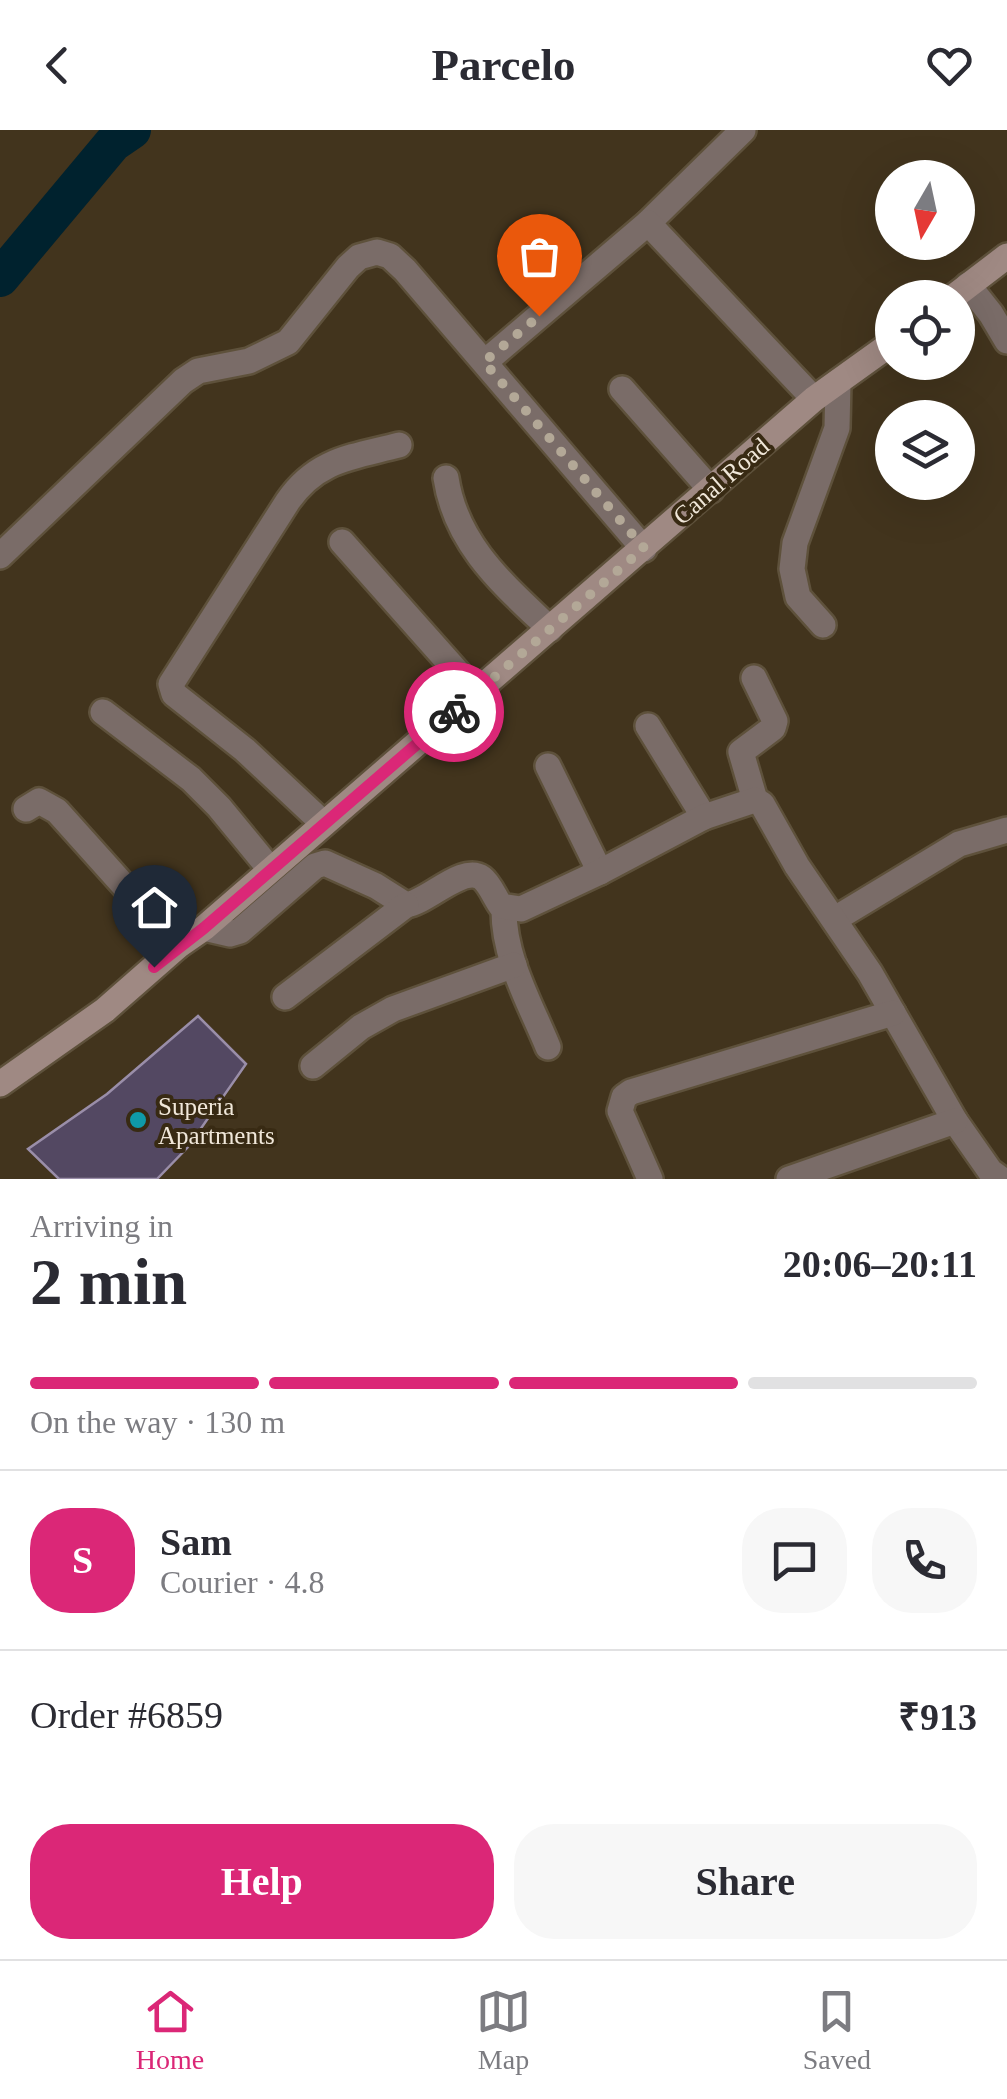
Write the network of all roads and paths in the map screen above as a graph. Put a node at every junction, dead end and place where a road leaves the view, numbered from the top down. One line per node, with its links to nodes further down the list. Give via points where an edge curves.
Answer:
1 (743, 130): 2 (street)
2 (648, 223): 8 (street); 11 (street)
3 (1007, 256): 4 (street)
4 (975, 280)
5 (975, 302): 6 (street)
6 (1007, 341)
7 (875, 355): 9 (street, Canal Road)
8 (484, 362): 16 (street); 17 (street, via 406,270 390,256 366,254 288,342 249,361 198,371 166,394)
9 (838, 382): 11 (street, Canal Road); 18 (street, via 837,428 792,568 798,597)
10 (622, 389): 14 (street)
11 (814, 399): 14 (street, Canal Road)
12 (398, 445): 28 (street, via 309,474 171,684 174,694)
13 (446, 478): 19 (street, via 472,550)
14 (711, 490): 16 (street, Canal Road)
15 (342, 542): 21 (street)
16 (644, 548): 19 (street, Canal Road)
17 (0, 556)
18 (823, 626)
19 (550, 630): 21 (street, Canal Road)
20 (754, 678): 25 (street, via 775,720 742,750)
21 (476, 693): 28 (street, Canal Road)
22 (103, 712): 30 (street, via 191,779)
23 (648, 726): 27 (street)
24 (548, 766): 31 (street)
25 (755, 800): 27 (street); 34 (street)
26 (26, 808): 36 (street, via 39,801 57,811)
27 (704, 817): 31 (street)
28 (323, 823): 30 (street, Canal Road)
29 (1007, 830): 34 (street, via 959,844)
30 (270, 868): 35 (street, Canal Road)
31 (600, 872): 33 (street, via 521,908)
32 (406, 905): 33 (street, via 468,874 484,880); 35 (street, via 325,863 240,930); 38 (street)
33 (504, 908): 37 (street)
34 (835, 920): 39 (street)
35 (204, 928): 36 (street, Canal Road)
36 (178, 946): 42 (street, Canal Road, via 105,1010)
37 (514, 965): 40 (street); 41 (street, via 393,1008)
38 (285, 997)
39 (894, 1013): 43 (street); 44 (street, via 631,1092 620,1111)
40 (548, 1047)
41 (313, 1066)
42 (0, 1084)
43 (955, 1121): 45 (street); 46 (street)
44 (650, 1179)
45 (789, 1179)
46 (1001, 1179)

